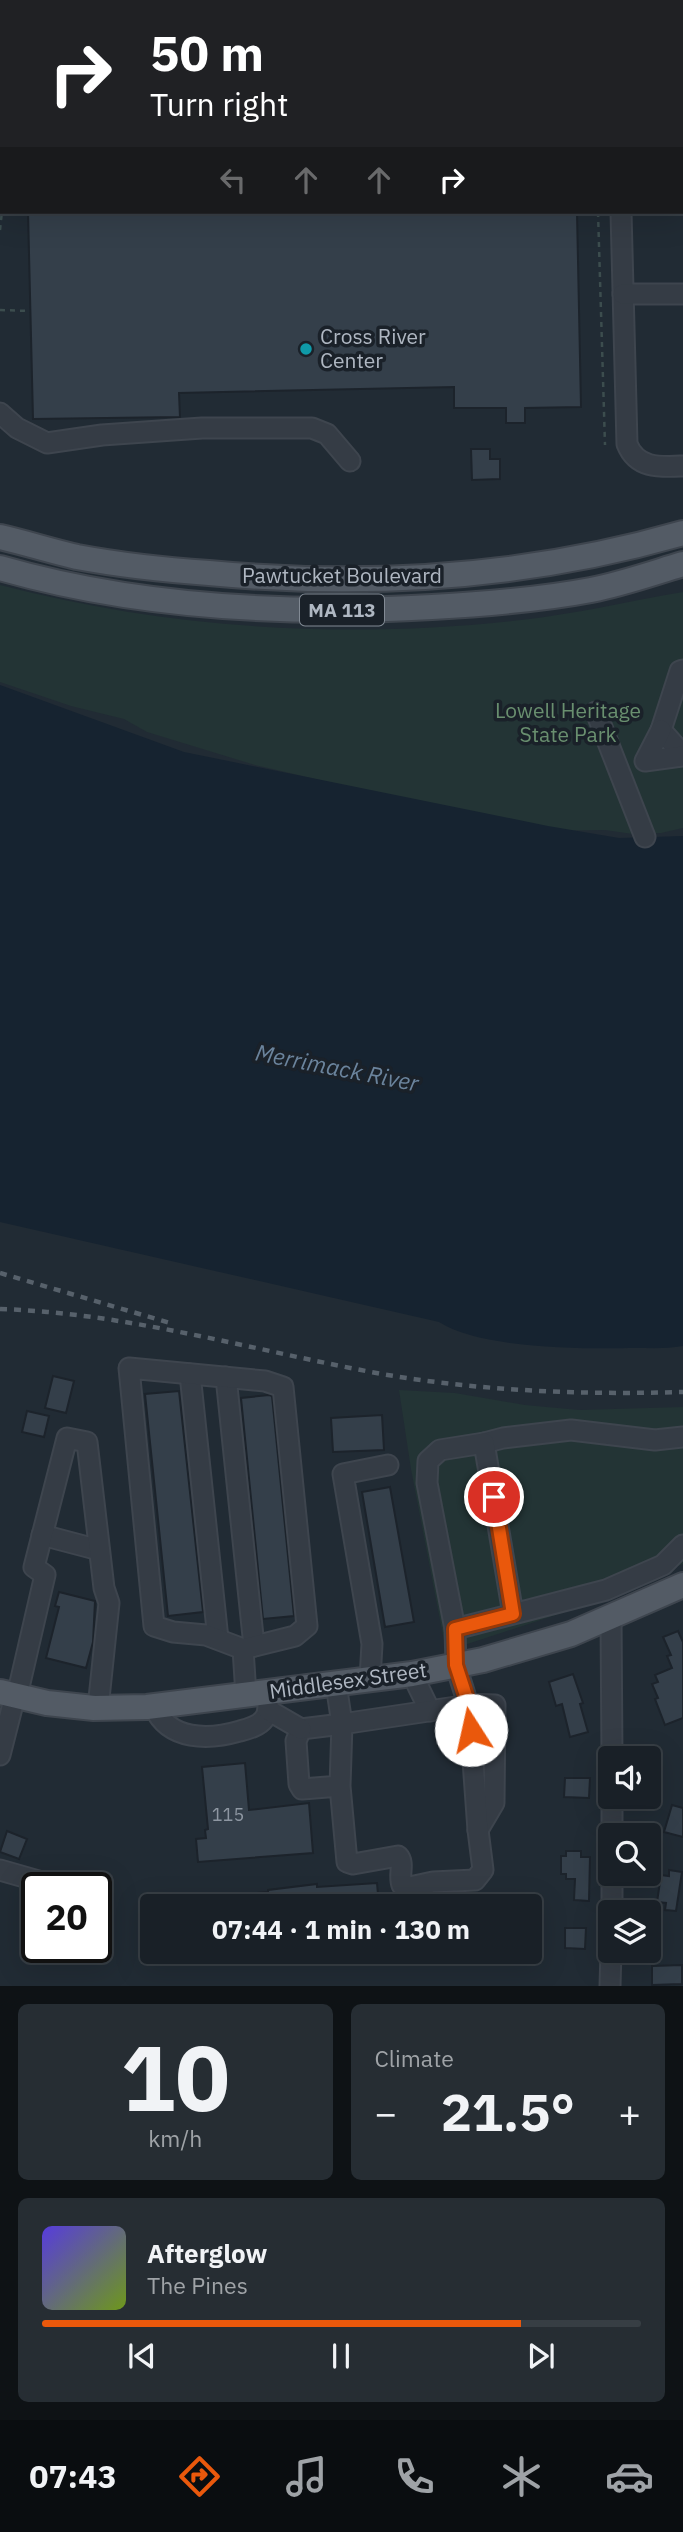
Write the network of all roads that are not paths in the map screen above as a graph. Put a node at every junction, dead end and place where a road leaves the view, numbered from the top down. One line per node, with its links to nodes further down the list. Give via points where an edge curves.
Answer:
1 (621, 214): 2 (street)
2 (623, 294): 3 (street); 6 (street, via 630,453 647,465)
3 (683, 294)
4 (0, 413): 5 (street, via 47,443 202,428 312,428 327,434)
5 (350, 461)
6 (683, 466)
7 (683, 533): 8 (main road, Pawtucket Boulevard / MA 113, via 620,552 550,564 454,576 365,579 268,579 179,571 78,557)
8 (0, 537)
9 (683, 564): 10 (main road, Pawtucket Boulevard / MA 113, via 592,590 494,603 367,611 168,601 48,582)
10 (0, 568)
11 (683, 670): 13 (street)
12 (596, 712): 16 (street)
13 (661, 730): 14 (street); 15 (street)
14 (683, 756): 15 (street)
15 (645, 761): 16 (street)
16 (620, 770): 17 (street)
17 (645, 837)
18 (190, 1374): 19 (street); 30 (street); 30 (street, via 129,1368 154,1626)
19 (226, 1377): 31 (street); 31 (street, via 283,1387 307,1626 295,1636)
20 (683, 1437): 21 (street, via 655,1440 570,1430)
21 (484, 1444): 27 (street); 29 (street, via 440,1450 427,1466)
22 (388, 1465): 34 (street, via 343,1474 372,1644)
23 (42, 1535): 25 (street); 25 (street, via 67,1438 87,1442); 36 (street, via 34,1567 45,1575)
24 (683, 1545): 27 (street, via 663,1565 624,1583)
25 (99, 1550): 40 (street, via 110,1603)
26 (683, 1585): 28 (main road, Middlesex Street)
27 (513, 1614): 29 (street)
28 (611, 1616): 32 (main road, Middlesex Street, via 531,1647); 44 (street)
29 (455, 1629): 32 (street)
30 (218, 1639): 31 (street)
31 (248, 1648): 37 (street)
32 (456, 1665): 33 (main road, Middlesex Street); 38 (street)
33 (412, 1674): 34 (main road, Middlesex Street); 41 (street)
34 (370, 1679): 35 (main road, Middlesex Street)
35 (336, 1684): 37 (main road, Middlesex Street); 42 (street)
36 (11, 1695): 40 (main road, Middlesex Street); 45 (street)
37 (261, 1699): 39 (main road, Middlesex Street); 39 (street, via 265,1719 215,1737 194,1736 166,1726); 43 (street)
38 (469, 1705): 41 (street); 46 (street, via 495,1705 494,1803 478,1830 483,1870 475,1880 410,1887 400,1880 401,1857 346,1862)
39 (154, 1707): 40 (main road, Middlesex Street)
40 (98, 1708)
41 (430, 1711): 42 (street)
42 (342, 1724): 43 (street); 46 (street)
43 (301, 1729): 46 (street, via 296,1741 302,1789)
44 (612, 1746)
45 (0, 1755)
46 (340, 1786)
47 (0, 1870): 48 (street)
48 (21, 1876)
49 (611, 1963): 50 (street)
50 (610, 1986)

